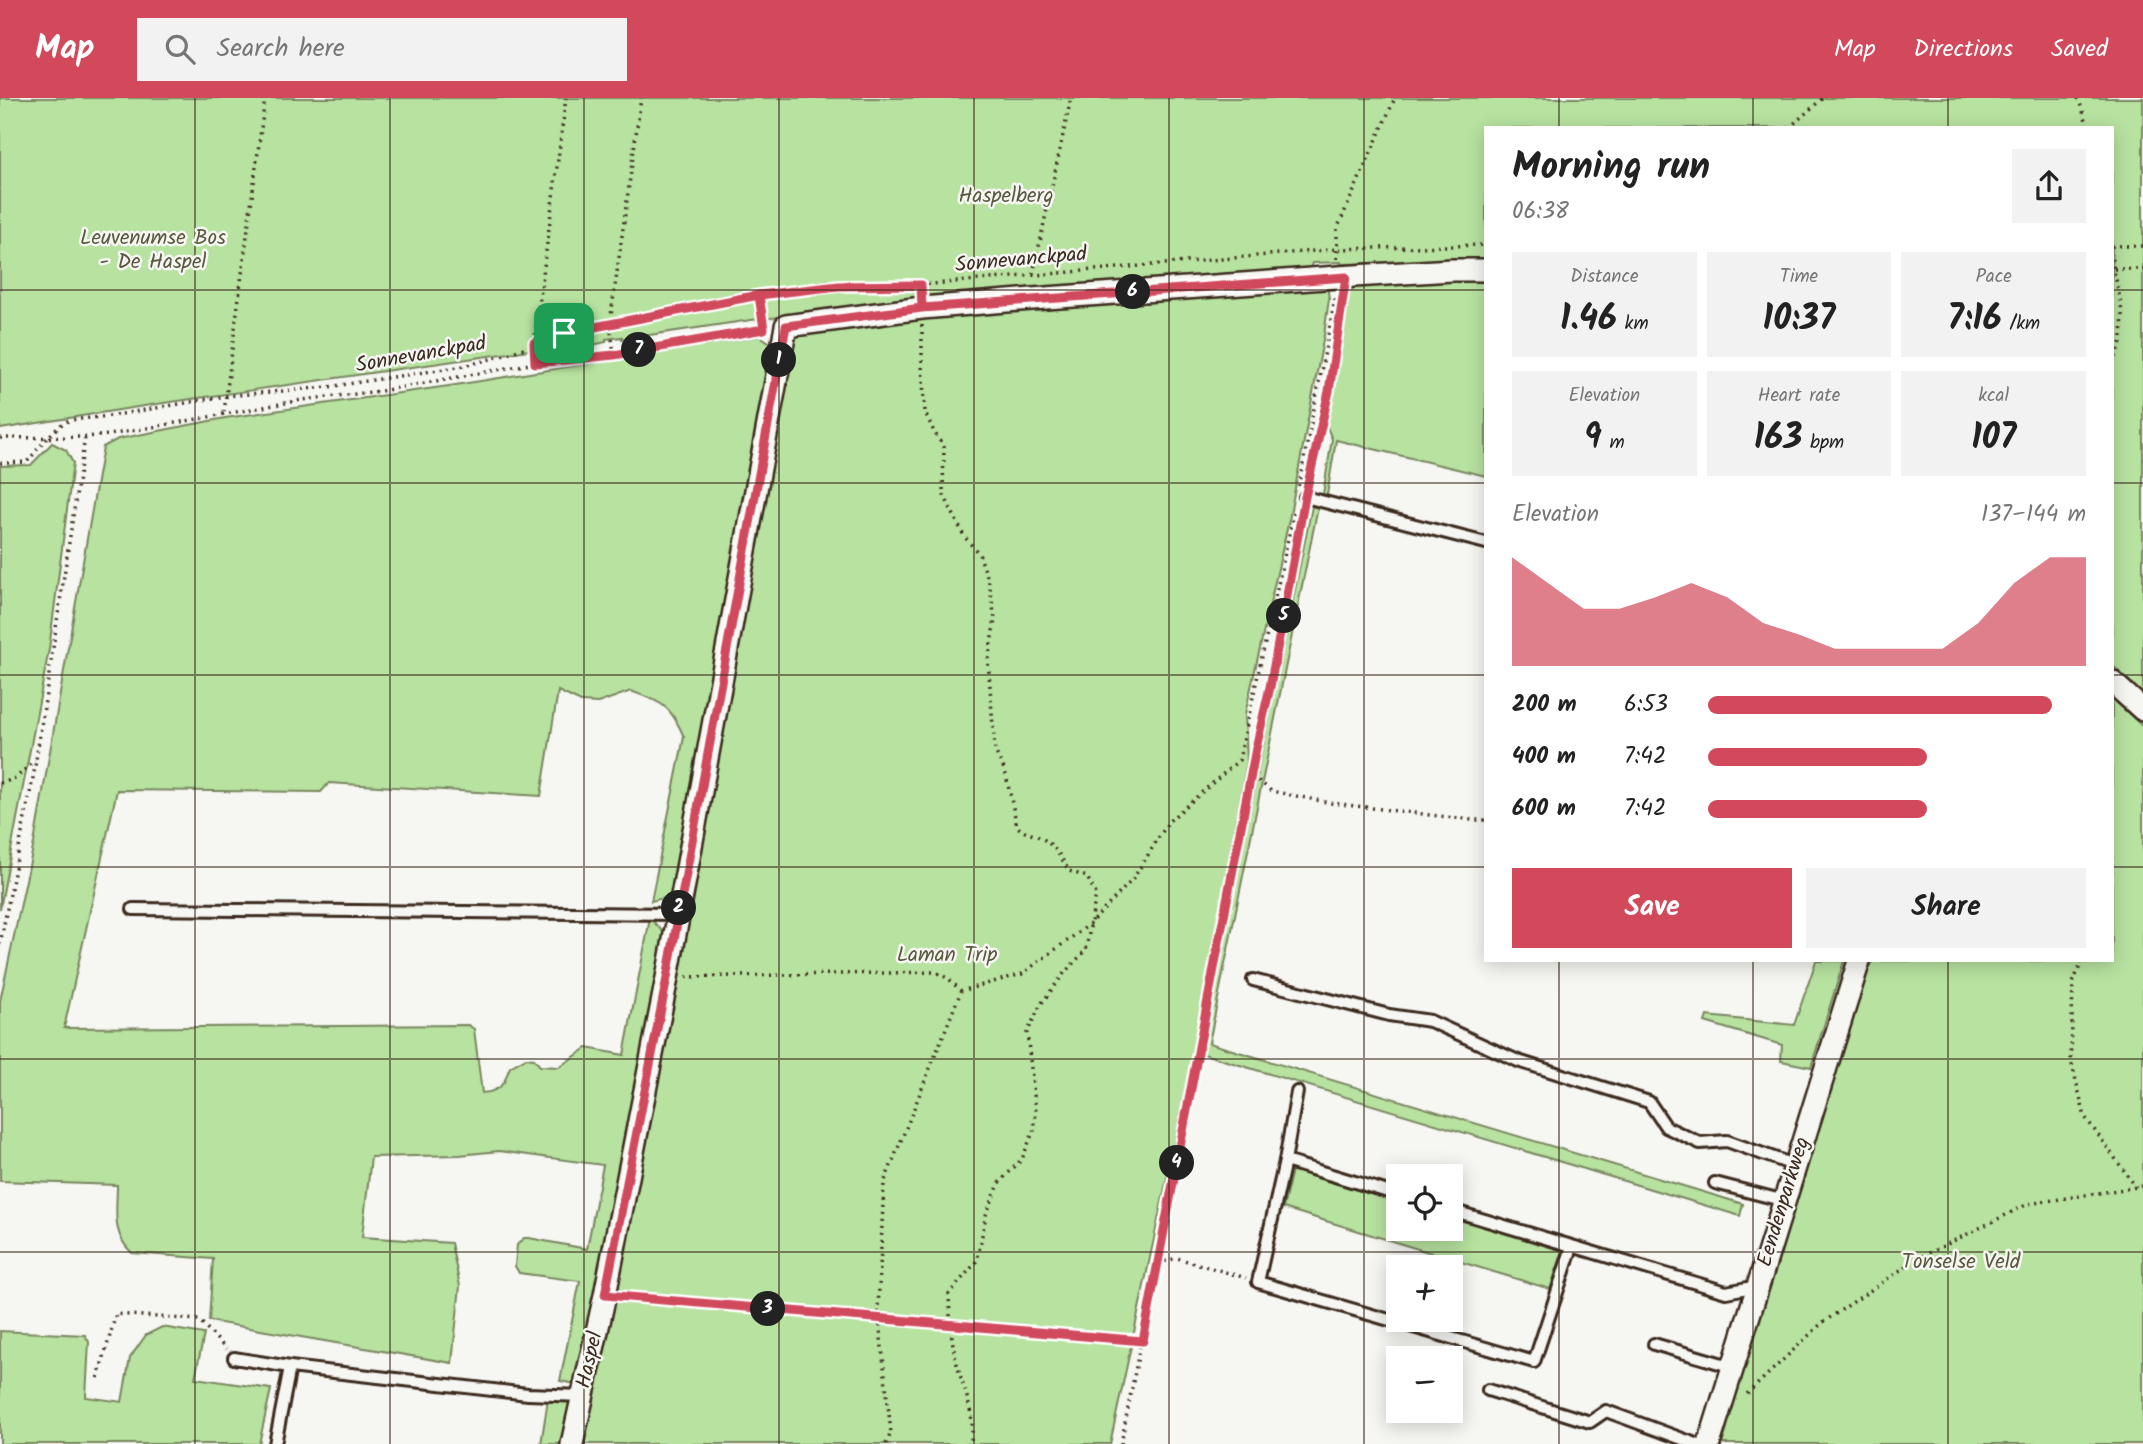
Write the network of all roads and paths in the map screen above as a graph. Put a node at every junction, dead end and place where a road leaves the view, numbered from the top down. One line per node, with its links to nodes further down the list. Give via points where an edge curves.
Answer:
1 (265, 98): 28 (path)
2 (566, 98): 24 (path)
3 (641, 98): 23 (path)
4 (1071, 98): 17 (path)
5 (1395, 98): 13 (path, via 1337,229)
6 (1823, 98): 8 (path)
7 (2078, 98): 9 (path)
8 (1791, 126)
9 (2088, 126)
10 (1484, 245): 13 (path, Sonnevanckpad)
11 (2114, 246): 12 (path)
12 (2143, 246)
13 (1337, 249): 17 (path, Sonnevanckpad)
14 (2114, 269): 15 (path)
15 (2143, 269)
16 (1484, 271): 19 (street)
17 (1033, 274): 20 (path, Sonnevanckpad)
18 (2114, 274): 26 (path, via 2123,320 2120,351)
19 (1342, 277): 22 (street); 34 (path); 34 (path, via 1329,391)
20 (921, 285): 21 (path, Sonnevanckpad, via 839,286); 22 (path)
21 (759, 295): 23 (path, Sonnevanckpad); 25 (path, Sonnevanckpad, via 764,329)
22 (922, 308): 43 (street, Haspel, via 786,326); 46 (path, via 926,412 944,447 943,493 964,536 979,554 989,582 995,620 988,661 995,751 1005,771 1017,826 1050,844 1069,871 1087,877 1091,884 1096,894)
23 (610, 323): 24 (path, Sonnevanckpad); 25 (path)
24 (534, 343): 27 (path); 28 (path, Sonnevanckpad, via 464,366 328,387)
25 (614, 355): 27 (path, Sonnevanckpad)
26 (2114, 359)
27 (535, 363): 29 (path, Sonnevanckpad, via 381,391)
28 (226, 396): 29 (path); 32 (path, Sonnevanckpad, via 71,420)
29 (224, 412): 31 (path, Sonnevanckpad)
30 (0, 438): 32 (path, Sonnevanckpad)
31 (85, 438): 32 (path, Sonnevanckpad); 38 (path)
32 (47, 439): 33 (path, Sonnevanckpad, via 27,461)
33 (0, 463)
34 (1300, 497): 35 (lane); 39 (path); 46 (path, via 1239,760 1169,821 1133,879)
35 (1484, 543)
36 (2114, 684): 37 (street)
37 (2143, 710)
38 (35, 761): 40 (path, via 19,777); 44 (path)
39 (1253, 765): 41 (path, via 1259,781 1271,791 1331,803); 63 (path)
40 (0, 783)
41 (1484, 820)
42 (133, 909): 43 (lane)
43 (678, 914): 50 (street, Haspel)
44 (6, 915): 45 (path); 47 (path)
45 (0, 923)
46 (1090, 924): 52 (path, via 1022,974); 68 (path, via 1086,950 1041,1004 1027,1033 1034,1130 1022,1159 1000,1182 986,1215 977,1261 949,1294)
47 (0, 944)
48 (1859, 962): 55 (street, Eendenparkweg)
49 (2082, 962): 58 (path, via 2073,983 2071,1060 2085,1117)
50 (667, 978): 52 (path, via 936,972); 66 (street, Haspel)
51 (1253, 980): 55 (lane, via 1345,1005 1430,1021 1518,1060 1648,1102 1667,1127 1700,1143 1727,1141)
52 (961, 990): 67 (path, via 884,1183)
53 (1297, 1093): 54 (lane)
54 (1284, 1161): 59 (lane); 64 (lane)
55 (1796, 1166): 60 (street, Eendenparkweg)
56 (1715, 1183): 60 (lane)
57 (2143, 1186): 58 (path)
58 (2136, 1187): 77 (path, via 2028,1204 1916,1259 1822,1323)
59 (1386, 1191)
60 (1785, 1201): 65 (street, Eendenparkweg)
61 (1463, 1214): 62 (lane)
62 (1572, 1247): 64 (lane, via 1534,1362); 65 (lane, via 1726,1292)
63 (1157, 1263): 64 (path, via 1177,1258); 69 (path)
64 (1258, 1282)
65 (1758, 1286): 73 (street, Eendenparkweg)
66 (605, 1295): 67 (path); 76 (street, Haspel)
67 (879, 1318): 68 (path); 80 (path, via 891,1433)
68 (951, 1324): 69 (path); 81 (path, via 956,1363 968,1397)
69 (1143, 1341): 82 (path)
70 (1654, 1344): 73 (lane)
71 (234, 1358): 72 (lane); 74 (path, via 199,1320 116,1314)
72 (290, 1367): 76 (lane); 78 (lane)
73 (1733, 1367): 84 (street, Eendenparkweg)
74 (98, 1378)
75 (1488, 1390): 83 (lane, via 1590,1422 1606,1411)
76 (582, 1396): 79 (street, Haspel)
77 (1744, 1396)
78 (275, 1444)
79 (572, 1444)
80 (886, 1444)
81 (970, 1444)
82 (1121, 1444)
83 (1696, 1444)
84 (1709, 1444)

